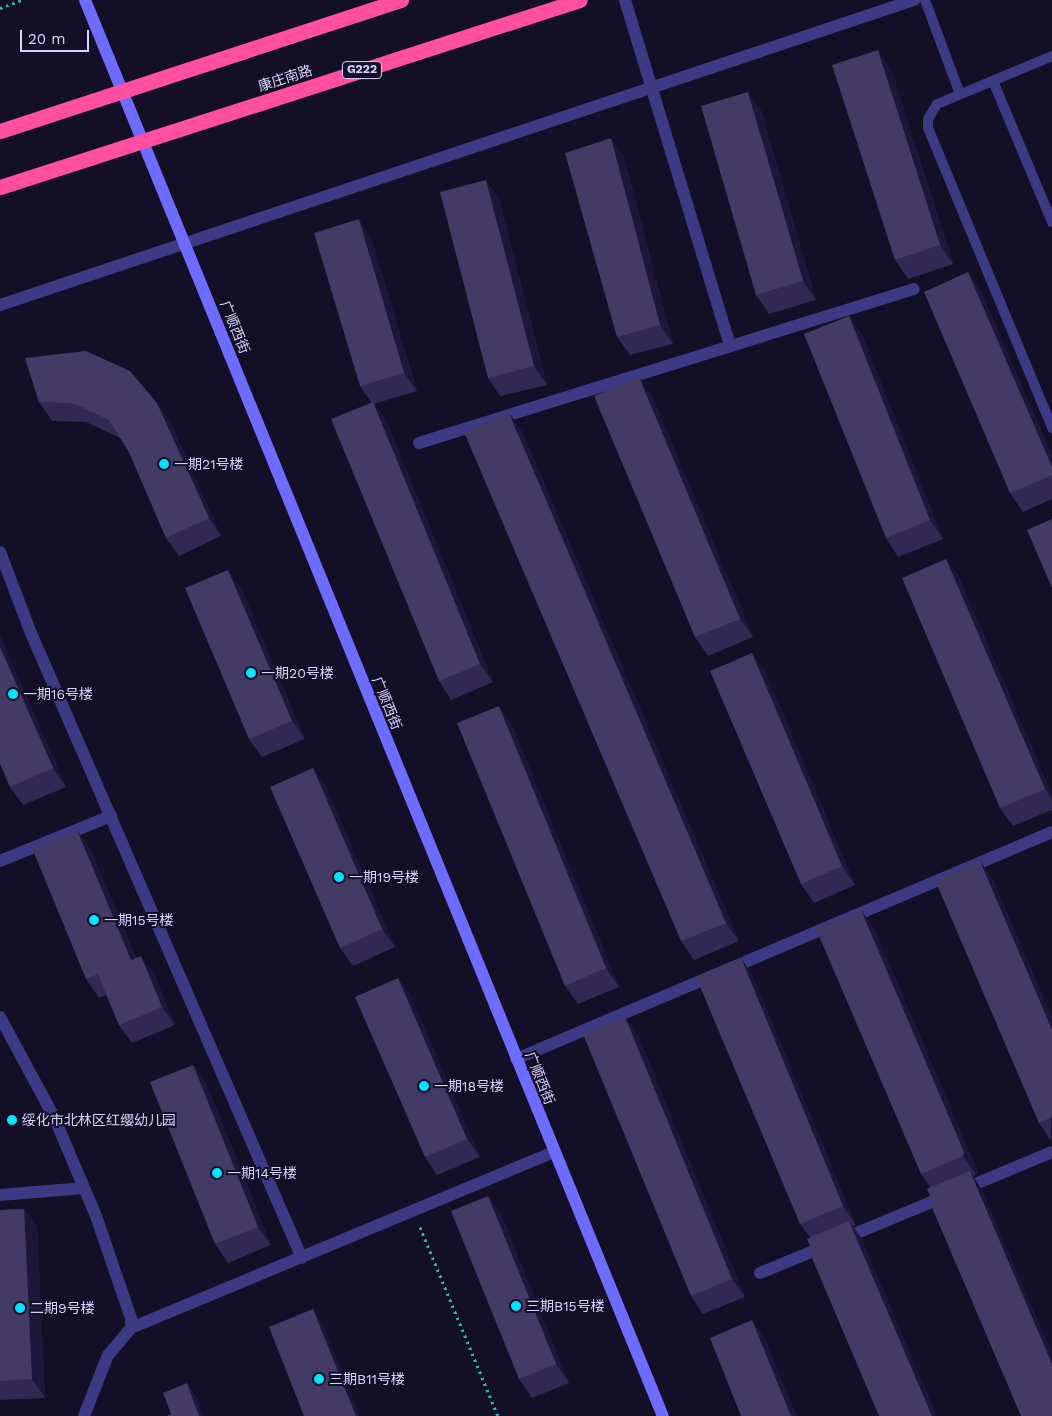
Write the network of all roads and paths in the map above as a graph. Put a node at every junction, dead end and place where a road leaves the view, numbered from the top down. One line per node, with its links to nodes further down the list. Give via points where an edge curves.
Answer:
1 (22, 0): 8 (path)
2 (86, 0): 12 (main road, 广顺西街)
3 (401, 0): 12 (highway)
4 (580, 0): 15 (highway, 康庄南路 / G222)
5 (625, 0): 11 (street)
6 (914, 0): 11 (street)
7 (925, 0): 13 (lane)
8 (0, 8)
9 (1052, 56): 10 (lane)
10 (993, 81): 13 (lane); 17 (lane)
11 (652, 88): 18 (street); 21 (street)
12 (122, 92): 14 (highway); 15 (main road, 广顺西街)
13 (960, 94): 22 (lane, via 937,104 928,119 928,128)
14 (0, 131)
15 (143, 141): 16 (highway, 康庄南路 / G222); 18 (main road, 广顺西街)
16 (0, 187)
17 (1052, 222)
18 (186, 245): 20 (street); 29 (main road, 广顺西街)
19 (914, 289): 21 (street)
20 (0, 305)
21 (730, 346): 23 (street)
22 (1052, 428)
23 (419, 443)
24 (0, 552): 25 (street, via 30,632)
25 (110, 816): 27 (street); 35 (street)
26 (1052, 832): 29 (street)
27 (0, 861)
28 (0, 1017): 32 (street, via 54,1117)
29 (516, 1059): 30 (main road, 广顺西街)
30 (554, 1152): 34 (street); 40 (main road, 广顺西街)
31 (1052, 1152): 36 (street)
32 (84, 1188): 33 (street); 37 (street)
33 (0, 1195)
34 (414, 1211): 35 (street); 39 (path)
35 (302, 1258): 37 (street)
36 (760, 1273)
37 (132, 1328): 38 (street, via 108,1355)
38 (84, 1416)
39 (498, 1416)
40 (663, 1416)

